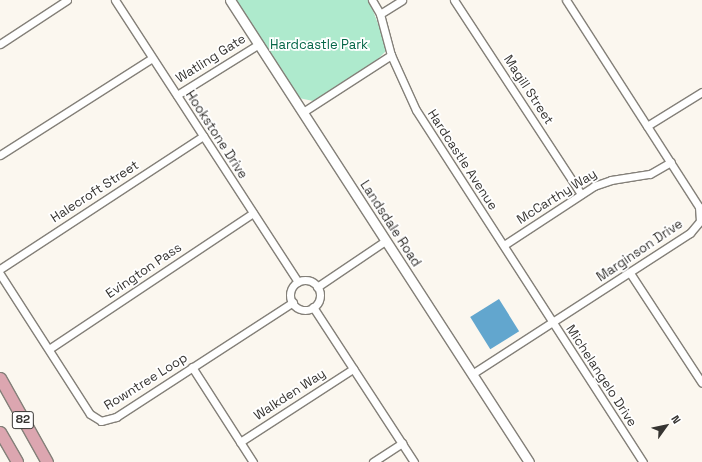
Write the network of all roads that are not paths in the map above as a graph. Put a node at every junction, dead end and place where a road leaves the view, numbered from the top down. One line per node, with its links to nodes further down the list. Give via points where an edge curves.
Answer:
1 (67, 0): 9 (street)
2 (115, 0): 12 (street, Hookstone Drive)
3 (230, 0): 10 (street, Landsdale Road)
4 (372, 0): 8 (street, Hardcastle Avenue)
5 (402, 0): 8 (street)
6 (454, 0): 20 (street, Magill Street)
7 (566, 0): 16 (street, Marginson Drive)
8 (380, 14): 11 (street, Hardcastle Avenue)
9 (0, 44)
10 (259, 44): 14 (street, Watling Gate); 15 (street, Landsdale Road)
11 (392, 55): 15 (street); 23 (street, Hardcastle Avenue, via 416,110)
12 (152, 58): 14 (street, Hookstone Drive); 18 (street)
13 (702, 92): 16 (street)
14 (177, 95): 17 (street, Hookstone Drive)
15 (303, 112): 22 (street, Landsdale Road)
16 (647, 126): 19 (street, Marginson Drive)
17 (203, 136): 21 (street, Hookstone Drive); 24 (street, Halecroft Street)
18 (0, 155)
19 (671, 162): 20 (street, McCarthy Way, via 650,174 611,180); 25 (street, Marginson Drive, via 699,207 700,221 690,233)
20 (581, 194): 23 (street, McCarthy Way)
21 (253, 214): 27 (street, Hookstone Drive); 32 (street, Evington Pass)
22 (386, 241): 28 (street); 35 (street, Landsdale Road)
23 (504, 245): 31 (street, Hardcastle Avenue)
24 (0, 269)
25 (630, 272): 31 (street, Marginson Drive); 37 (street)
26 (0, 274): 32 (street, Rowntree Loop)
27 (298, 282): 28 (street, via 307,280); 29 (street, via 291,291)
28 (317, 286): 30 (street, via 320,298)
29 (293, 302): 30 (street, via 301,309); 33 (street, Rowntree Loop)
30 (313, 307): 34 (street)
31 (553, 322): 35 (street, Marginson Drive); 47 (street, Michelangelo Drive)
32 (49, 349): 33 (street, Rowntree Loop, via 90,414 101,421 116,417)
33 (192, 367): 39 (street)
34 (353, 369): 39 (street, Walkden Way); 40 (street)
35 (472, 374): 46 (street, Landsdale Road)
36 (0, 378): 42 (main road, 82)
37 (702, 383)
38 (0, 432): 41 (main road, 82)
39 (240, 442): 43 (street)
40 (402, 443): 44 (street); 45 (street)
41 (18, 462)
42 (47, 462)
43 (253, 462)
44 (373, 462)
45 (414, 462)
46 (529, 462)
47 (642, 462)

